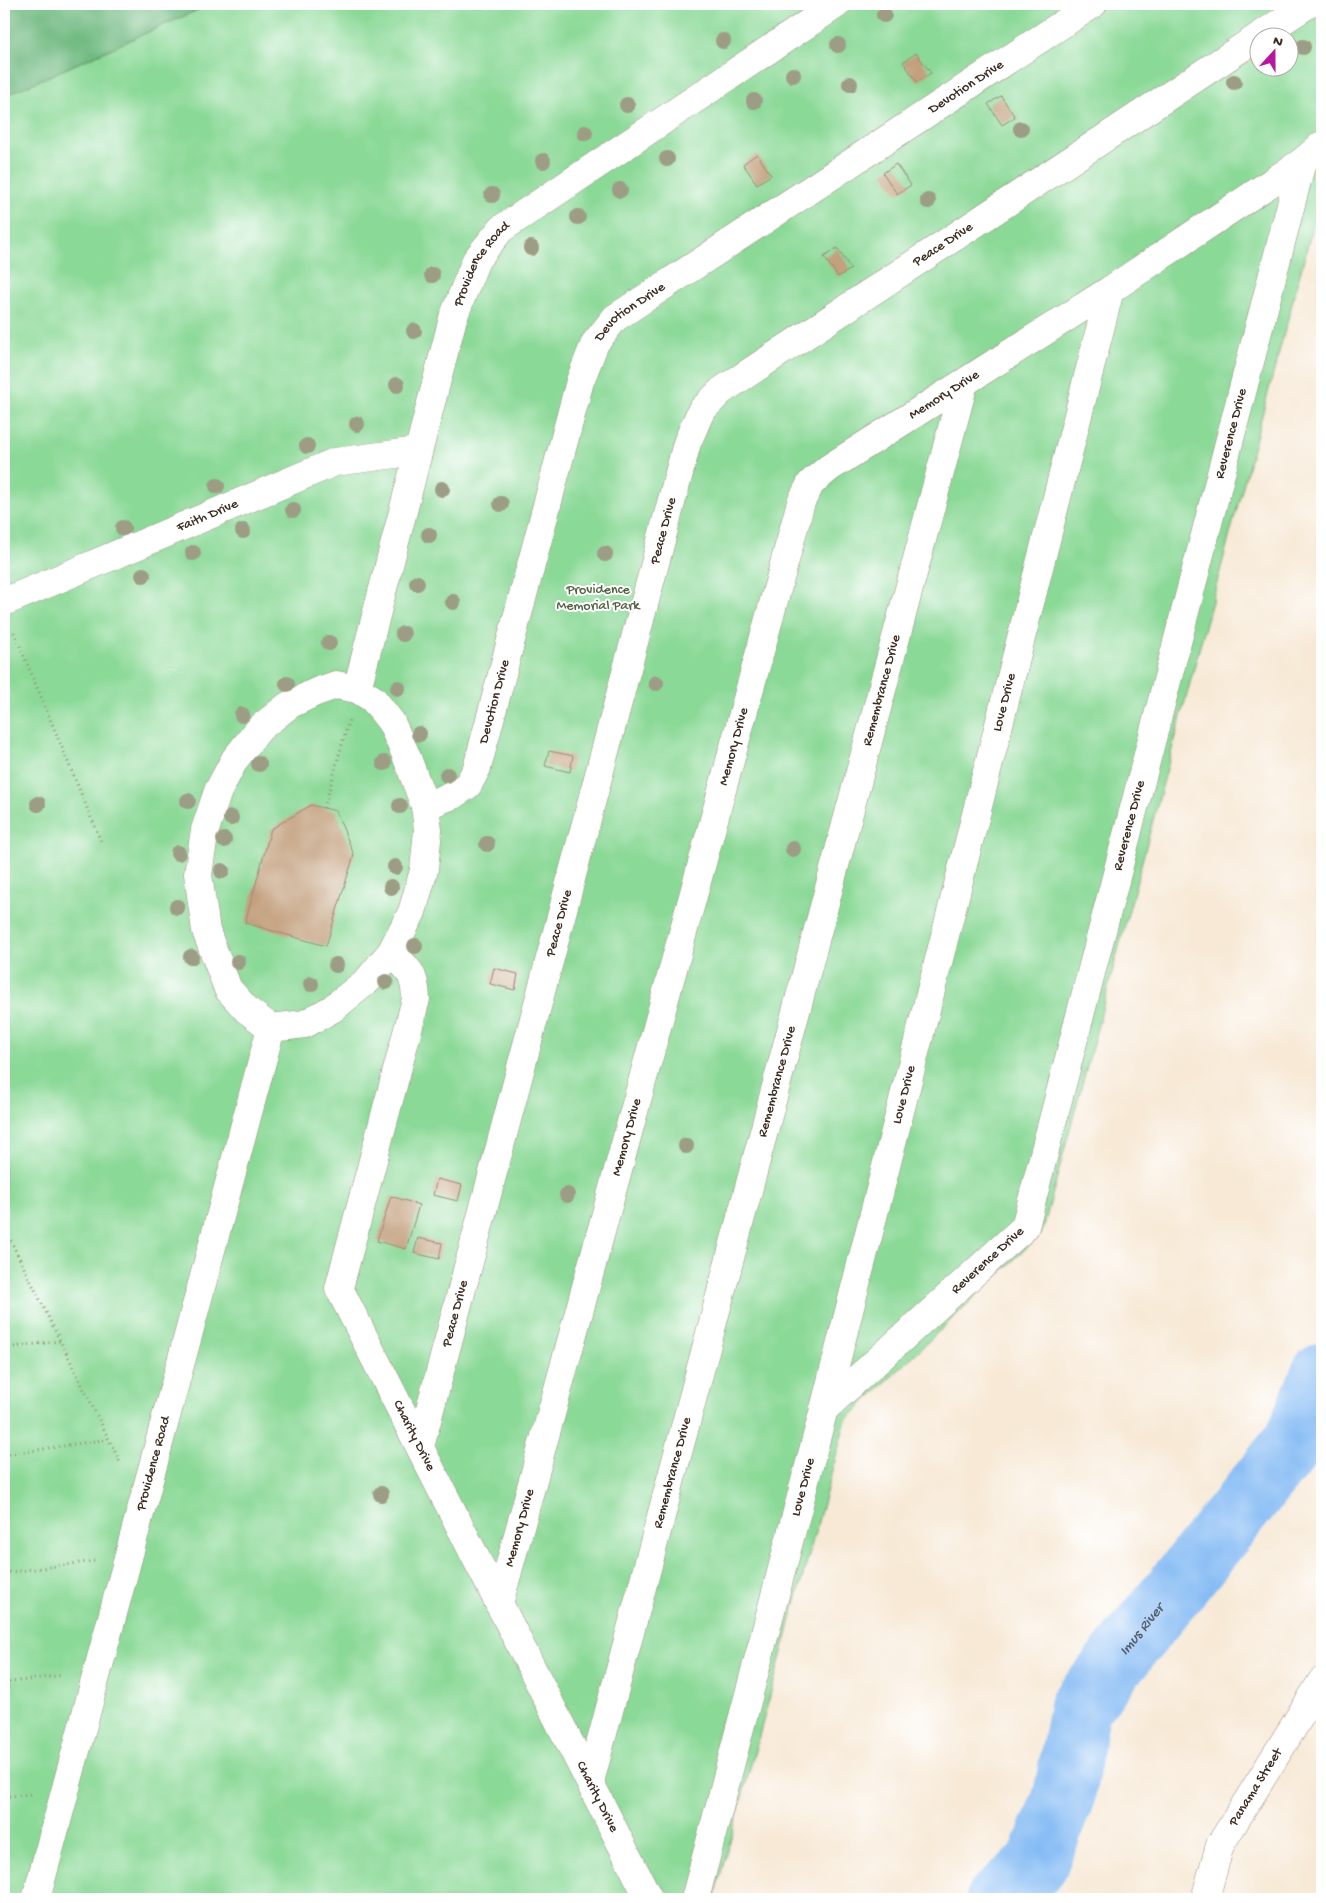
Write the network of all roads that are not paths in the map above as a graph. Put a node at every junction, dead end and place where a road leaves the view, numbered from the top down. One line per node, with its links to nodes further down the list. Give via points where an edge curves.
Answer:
1 (837, 4): 7 (street, Providence Road, via 501,229 476,260 453,318)
2 (1093, 4): 10 (street, Devotion Drive, via 615,318 595,343 580,382 477,768 468,785)
3 (1308, 4): 14 (street, Peace Drive, via 721,392 701,411 686,443)
4 (1312, 154): 5 (street, Memory Drive); 13 (street, Reverence Drive, via 1026,1227)
5 (1110, 290): 6 (street, Memory Drive); 13 (street, Love Drive)
6 (964, 383): 15 (street, Memory Drive, via 830,468 811,483 801,502); 17 (street, Remembrance Drive)
7 (418, 451): 8 (street, Faith Drive, via 335,462); 9 (street, Providence Road)
8 (8, 614)
9 (357, 689): 10 (street, via 373,699 391,722); 12 (street, via 336,686 316,692 288,705 260,728 235,759 218,791 205,830 198,874 206,931 228,989 247,1010)
10 (425, 806): 11 (street, via 428,830 424,870 412,912)
11 (391, 952): 12 (street, via 368,980 332,1010 305,1024); 14 (street, Charity Drive, via 408,968 416,982 416,999 339,1288)
12 (271, 1028): 18 (street, Providence Road)
13 (824, 1408): 20 (street, Love Drive)
14 (420, 1447): 15 (street, Charity Drive)
15 (499, 1604): 17 (street, Charity Drive)
16 (1322, 1682): 21 (street, Panama Street, via 1220,1845)
17 (590, 1782): 19 (street, Charity Drive)
18 (36, 1899)
19 (649, 1899)
20 (695, 1899)
21 (1205, 1899)

